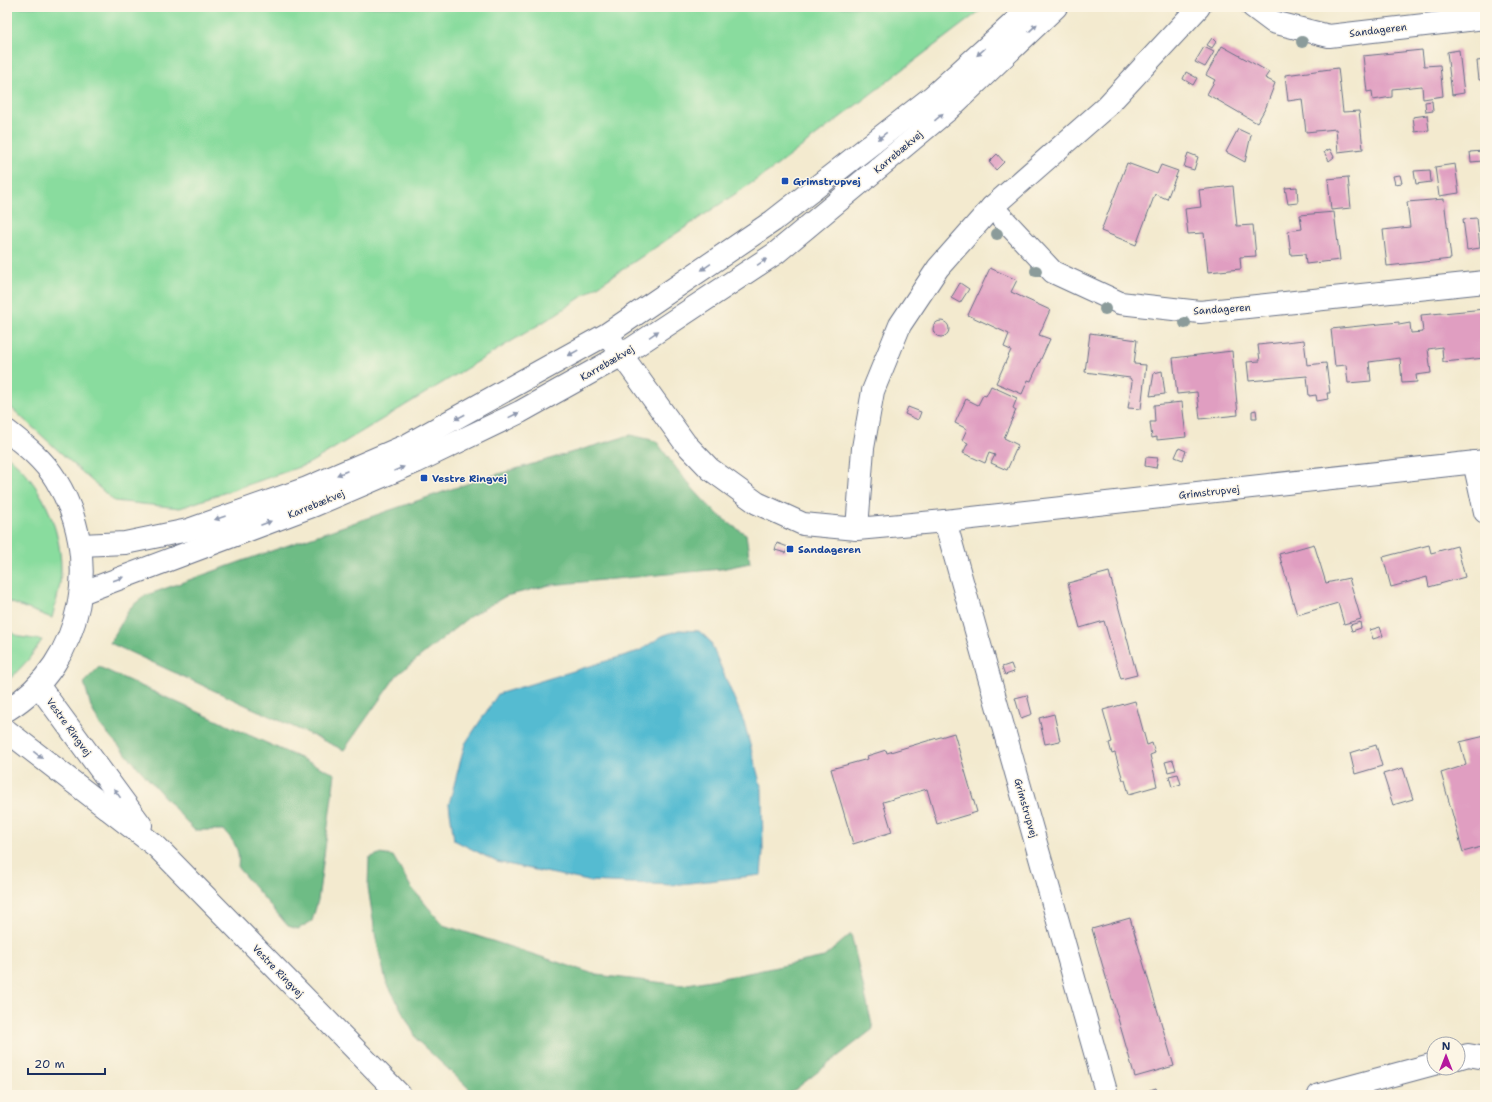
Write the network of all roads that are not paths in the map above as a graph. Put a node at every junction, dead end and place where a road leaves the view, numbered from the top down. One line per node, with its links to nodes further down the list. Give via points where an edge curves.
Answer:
1 (1031, 7): 8 (street, Karrebækvej, one-way to 8, via 933,96 773,221)
2 (1056, 7): 9 (street, Karrebækvej, one-way to 2, via 776,253 948,110)
3 (1199, 7): 6 (street, via 1106,107)
4 (1253, 7): 5 (street, Sandageren, via 1272,22 1329,36)
5 (1485, 18)
6 (992, 208): 7 (street, Sandageren, via 1053,272 1120,303 1200,312); 14 (street, via 938,268 900,325 873,391 863,448)
7 (1485, 282)
8 (607, 334): 9 (street, Grimstrupvej); 15 (street, Karrebækvej, one-way to 15, via 407,445 307,488 188,530 125,543)
9 (622, 356): 14 (street, Grimstrupvej, via 685,443 710,468 756,504 803,524); 16 (street, Karrebækvej, one-way to 9, via 315,505 416,462 520,412)
10 (7, 431): 15 (street, via 33,452 56,479 72,511)
11 (1479, 462): 12 (street, Grimstrupvej); 13 (street, Grimstrupvej)
12 (1485, 512)
13 (945, 521): 14 (street, Grimstrupvej); 25 (street, Grimstrupvej)
14 (857, 529)
15 (81, 545): 16 (street)
16 (82, 593): 17 (street, via 70,633 59,658)
17 (38, 685): 18 (street); 20 (street, Vestre Ringvej, one-way to 17)
18 (7, 710)
19 (7, 731): 20 (street, Vestre Ringvej, one-way to 20)
20 (157, 847): 24 (street, Vestre Ringvej)
21 (1466, 1056): 22 (street)
22 (1485, 1058)
23 (1426, 1066): 26 (street)
24 (400, 1095)
25 (1107, 1095)
26 (1319, 1095)

